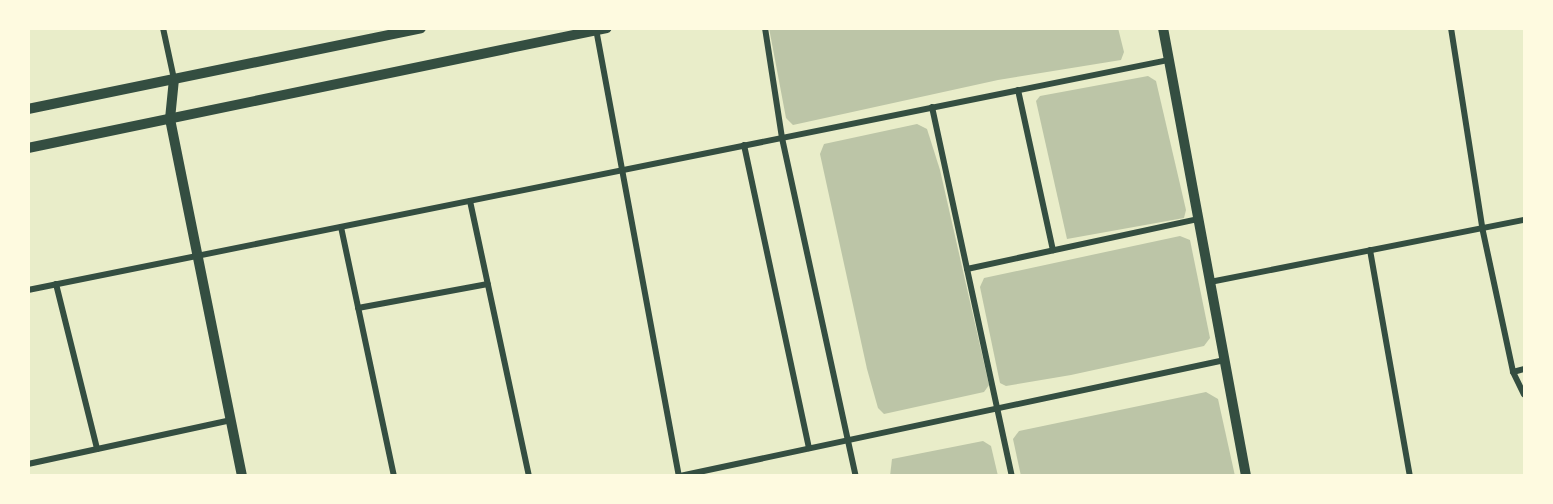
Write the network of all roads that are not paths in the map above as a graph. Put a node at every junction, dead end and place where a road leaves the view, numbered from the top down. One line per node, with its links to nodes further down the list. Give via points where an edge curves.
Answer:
1 (163, 28): 8 (street)
2 (421, 28): 8 (street)
3 (765, 28): 13 (street)
4 (1163, 28): 7 (street)
5 (1451, 28): 21 (street)
6 (600, 29): 12 (street); 16 (street)
7 (1169, 60): 9 (street); 18 (street)
8 (174, 79): 11 (street); 12 (street)
9 (1018, 90): 10 (street); 22 (street)
10 (932, 107): 13 (street); 25 (street)
11 (28, 110)
12 (170, 119): 15 (street); 24 (street)
13 (782, 138): 14 (street); 37 (street)
14 (744, 145): 16 (street); 38 (street)
15 (28, 148)
16 (622, 170): 17 (street); 44 (street)
17 (470, 201): 20 (street); 28 (street)
18 (1199, 219): 22 (street); 26 (street)
19 (1524, 220): 21 (street)
20 (341, 227): 24 (street); 30 (street)
21 (1482, 227): 23 (street); 33 (street)
22 (1053, 250): 25 (street)
23 (1370, 250): 26 (street); 48 (street)
24 (198, 256): 27 (street); 36 (street)
25 (967, 269): 35 (street)
26 (1210, 282): 31 (street)
27 (56, 284): 29 (street); 39 (street)
28 (488, 284): 30 (street); 43 (street)
29 (28, 290)
30 (358, 308): 42 (street)
31 (1225, 360): 35 (street); 47 (street)
32 (1524, 369): 33 (street)
33 (1513, 372): 34 (street)
34 (1524, 395)
35 (999, 408): 37 (street); 46 (street)
36 (231, 420): 39 (street); 41 (street)
37 (849, 440): 38 (street); 45 (street)
38 (809, 448): 44 (street)
39 (97, 449): 40 (street)
40 (28, 464)
41 (242, 476)
42 (394, 476)
43 (528, 476)
44 (680, 476)
45 (856, 476)
46 (1012, 476)
47 (1246, 476)
48 (1410, 476)

